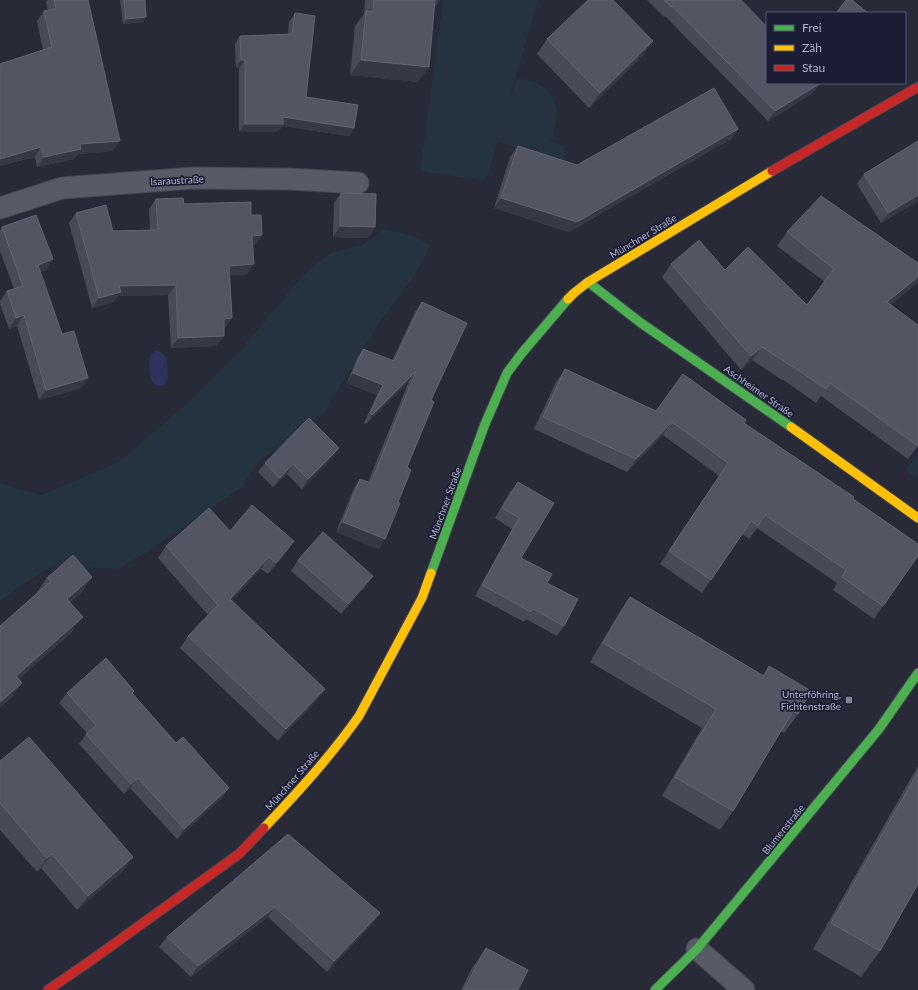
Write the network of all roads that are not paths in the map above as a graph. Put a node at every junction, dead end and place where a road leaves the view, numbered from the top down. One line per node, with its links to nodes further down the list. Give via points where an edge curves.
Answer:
1 (918, 87): 4 (main road, Münchner Straße)
2 (358, 183): 3 (street, Isaraustraße, via 193,178 62,188)
3 (0, 208)
4 (588, 282): 5 (main road, Aschheimer Straße, via 641,324); 8 (main road, Münchner Straße, via 574,294 507,373 485,424 422,598 350,729 301,790 239,854)
5 (918, 518)
6 (918, 673): 7 (main road, Blumenstraße, via 879,729)
7 (697, 949): 9 (main road, Blumenstraße); 10 (street)
8 (48, 990)
9 (655, 990)
10 (744, 990)

